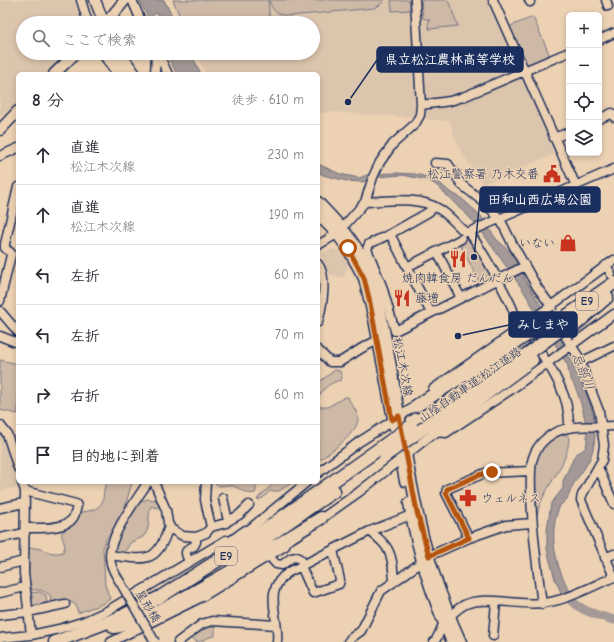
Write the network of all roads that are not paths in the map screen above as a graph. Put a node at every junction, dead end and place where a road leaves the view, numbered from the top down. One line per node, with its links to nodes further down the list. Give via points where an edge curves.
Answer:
1 (81, 0): 8 (street)
2 (88, 0): 9 (main road)
3 (95, 0): 10 (main road)
4 (125, 0): 11 (main road)
5 (132, 0): 12 (street)
6 (415, 0): 29 (street)
7 (493, 0): 22 (street)
8 (86, 16)
9 (94, 16)
10 (102, 16)
11 (111, 16)
12 (139, 16)
13 (614, 33): 14 (street)
14 (602, 39)
15 (566, 53): 22 (street)
16 (69, 60): 23 (main road)
17 (107, 60): 24 (street)
18 (117, 60): 25 (main road)
19 (125, 60): 26 (main road)
20 (156, 60): 27 (street)
21 (161, 60): 28 (street)
22 (525, 71): 29 (street, via 463,97); 35 (street)
23 (56, 72)
24 (116, 72)
25 (125, 72)
26 (134, 72)
27 (155, 72)
28 (167, 72)
29 (421, 105): 42 (street, via 416,124 388,150 375,171)
30 (16, 113): 33 (main road)
31 (613, 114): 32 (street)
32 (602, 118)
33 (0, 130)
34 (566, 133): 35 (street)
35 (554, 138): 40 (street)
36 (16, 149): 37 (street)
37 (0, 156)
38 (435, 163): 46 (street, via 448,164 462,185 486,204)
39 (614, 169): 40 (street)
40 (576, 186): 46 (street)
41 (16, 196): 52 (street, via 5,244)
42 (365, 202): 44 (street, via 410,200); 47 (street)
43 (320, 205): 47 (main road, 松江木次線)
44 (433, 206): 48 (street, via 445,213 465,232); 49 (street, via 427,213)
45 (320, 216): 47 (main road, 松江木次線)
46 (497, 220): 48 (street); 56 (street)
47 (340, 231): 51 (street); 73 (main road, 松江木次線, via 362,258 370,276 374,287)
48 (471, 231): 60 (street)
49 (390, 234): 58 (street); 71 (street, via 369,244 367,249 382,286)
50 (461, 239): 53 (street)
51 (320, 244)
52 (9, 251): 63 (street)
53 (437, 252): 58 (street); 62 (street)
54 (614, 260): 55 (street)
55 (606, 265): 59 (street); 65 (street)
56 (524, 266): 60 (street); 65 (street)
57 (320, 267): 64 (street, via 324,294)
58 (407, 267): 67 (street)
59 (612, 278): 69 (highway, 山陰自動車道;松江道路 / E9)
60 (498, 279): 62 (street); 75 (street, via 514,317)
61 (610, 295): 69 (highway, 山陰自動車道;松江道路 / E9)
62 (460, 298): 67 (street)
63 (0, 301)
64 (320, 303)
65 (549, 307): 75 (street); 76 (street)
66 (0, 311): 70 (street)
67 (431, 313): 71 (street)
68 (614, 314): 76 (street)
69 (562, 324): 75 (highway, 山陰自動車道;松江道路 / E9)
70 (16, 330)
71 (395, 331): 73 (street)
72 (0, 336): 74 (street)
73 (381, 338): 78 (street, via 340,362 330,362); 81 (main road, 松江木次線)
74 (16, 343)
75 (533, 345): 76 (street); 80 (highway); 85 (street, via 565,398); 86 (highway); 87 (highway, 山陰自動車道;松江道路 / E9, bridge)
76 (570, 346): 79 (street)
77 (614, 346): 79 (street)
78 (320, 352)
79 (582, 362): 84 (street, via 599,411)
80 (416, 406): 81 (street)
81 (396, 418): 88 (main road, 松江木次線); 91 (street)
82 (0, 425): 89 (street, via 7,434)
83 (614, 426): 84 (street)
84 (600, 427): 85 (street); 90 (street, via 604,455)
85 (570, 428): 92 (street, via 554,433 543,441 534,453)
86 (435, 432): 88 (street)
87 (384, 450): 137 (highway, 山陰自動車道;松江道路 / E9, via 248,552 155,607); 138 (highway, 山陰自動車道;松江道路 / E9, via 203,571 160,597)
88 (404, 458): 104 (main road, 松江木次線); 105 (street); 121 (main road, 松江木次線)
89 (16, 462)
90 (598, 467): 101 (street); 120 (street, via 581,500)
91 (320, 471)
92 (531, 471): 107 (street); 115 (street, via 485,473 447,489 446,493)
93 (23, 484): 98 (street)
94 (147, 484): 118 (street, via 110,546)
95 (155, 484): 108 (street, via 166,510)
96 (206, 484): 109 (street, via 205,500)
97 (305, 484): 112 (street)
98 (25, 491): 100 (street); 110 (street, via 76,504 77,507 70,522 54,527)
99 (223, 498): 106 (street)
100 (24, 503): 103 (street); 110 (street)
101 (614, 504)
102 (249, 505): 106 (street)
103 (0, 508)
104 (411, 515): 111 (street); 121 (main road, 松江木次線)
105 (321, 518): 119 (street); 137 (highway, via 175,603 135,623)
106 (228, 521): 109 (street)
107 (532, 523): 115 (street, via 506,525); 132 (street)
108 (169, 526): 113 (street, via 178,534); 118 (street, via 161,547 150,556 135,558)
109 (211, 527): 113 (street, via 206,533)
110 (25, 530): 114 (street); 122 (street)
111 (370, 531): 116 (street); 127 (street, via 389,550)
112 (246, 532): 123 (street, via 229,538); 138 (highway, via 197,569)
113 (196, 537): 123 (street, via 194,546 186,551)
114 (0, 538)
115 (469, 538): 121 (street)
116 (333, 550): 124 (street); 124 (street, via 339,584 313,593)
117 (614, 554): 120 (street)
118 (110, 555): 145 (street, 星形橋, bridge, via 113,570)
119 (270, 556): 124 (street, via 276,564 282,565 297,557); 144 (street, via 202,597)
120 (605, 558): 126 (street)
121 (426, 559): 127 (street); 135 (main road, 松江木次線)
122 (24, 561): 125 (street); 128 (street)
123 (190, 562): 139 (street, via 107,611 85,621)
124 (302, 566): 136 (street, via 282,578 274,589)
125 (0, 567)
126 (614, 577): 132 (street, via 559,600)
127 (394, 582): 148 (street, via 381,591 361,631)
128 (25, 587): 129 (street); 133 (street)
129 (0, 593)
130 (496, 602): 132 (street); 135 (street, via 469,602); 140 (street)
131 (65, 604): 133 (street)
132 (542, 604)
133 (28, 612): 134 (street); 139 (street)
134 (0, 615)
135 (447, 620): 149 (street); 150 (main road, 松江木次線); 151 (main road, 松江木次線)
136 (276, 625): 146 (street, via 212,620 202,624); 147 (street)
137 (114, 627): 143 (highway, 山陰自動車道;松江道路 / E9)
138 (90, 629): 142 (highway, 山陰自動車道;松江道路 / E9)
139 (31, 635): 141 (street)
140 (493, 636)
141 (0, 638)
142 (55, 642)
143 (79, 642)
144 (111, 642)
145 (156, 642)
146 (178, 642)
147 (277, 642)
148 (348, 642)
149 (434, 642)
150 (452, 642)
151 (460, 642)

